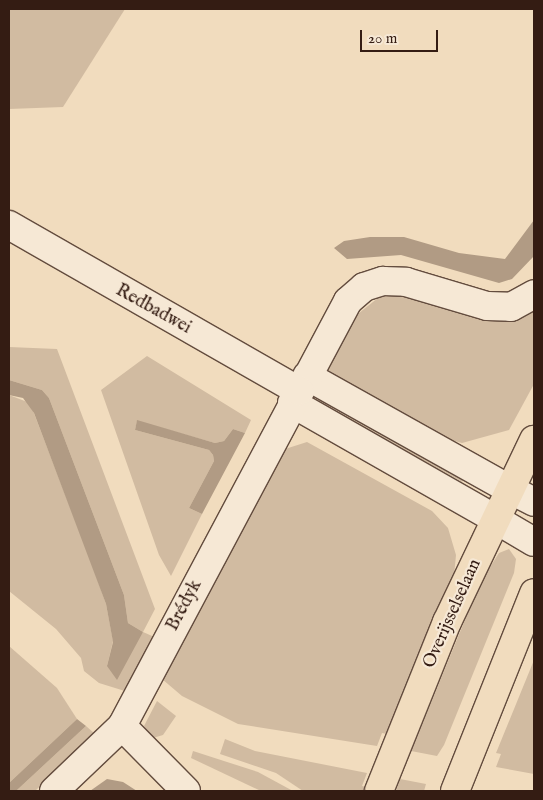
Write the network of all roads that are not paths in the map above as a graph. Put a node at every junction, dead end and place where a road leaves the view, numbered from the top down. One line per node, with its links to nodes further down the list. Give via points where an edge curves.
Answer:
1 (9, 225): 3 (street, Redbadwei)
2 (534, 294): 3 (street, Brédyk, via 511,307 487,306 406,282 364,287 348,301)
3 (299, 390): 5 (street, Redbadwei); 7 (street, Redbadwei); 10 (street, Brédyk)
4 (534, 440): 5 (main road, Overijsselselaan)
5 (509, 489): 6 (street, Redbadwei); 7 (main road, Overijsselselaan)
6 (534, 502)
7 (495, 519): 8 (street, Redbadwei); 13 (main road, Overijsselselaan, via 400,737)
8 (534, 542)
9 (534, 593): 14 (main road)
10 (122, 726): 11 (street, Brédyk); 12 (street)
11 (54, 791)
12 (186, 791)
13 (380, 791)
14 (455, 791)

